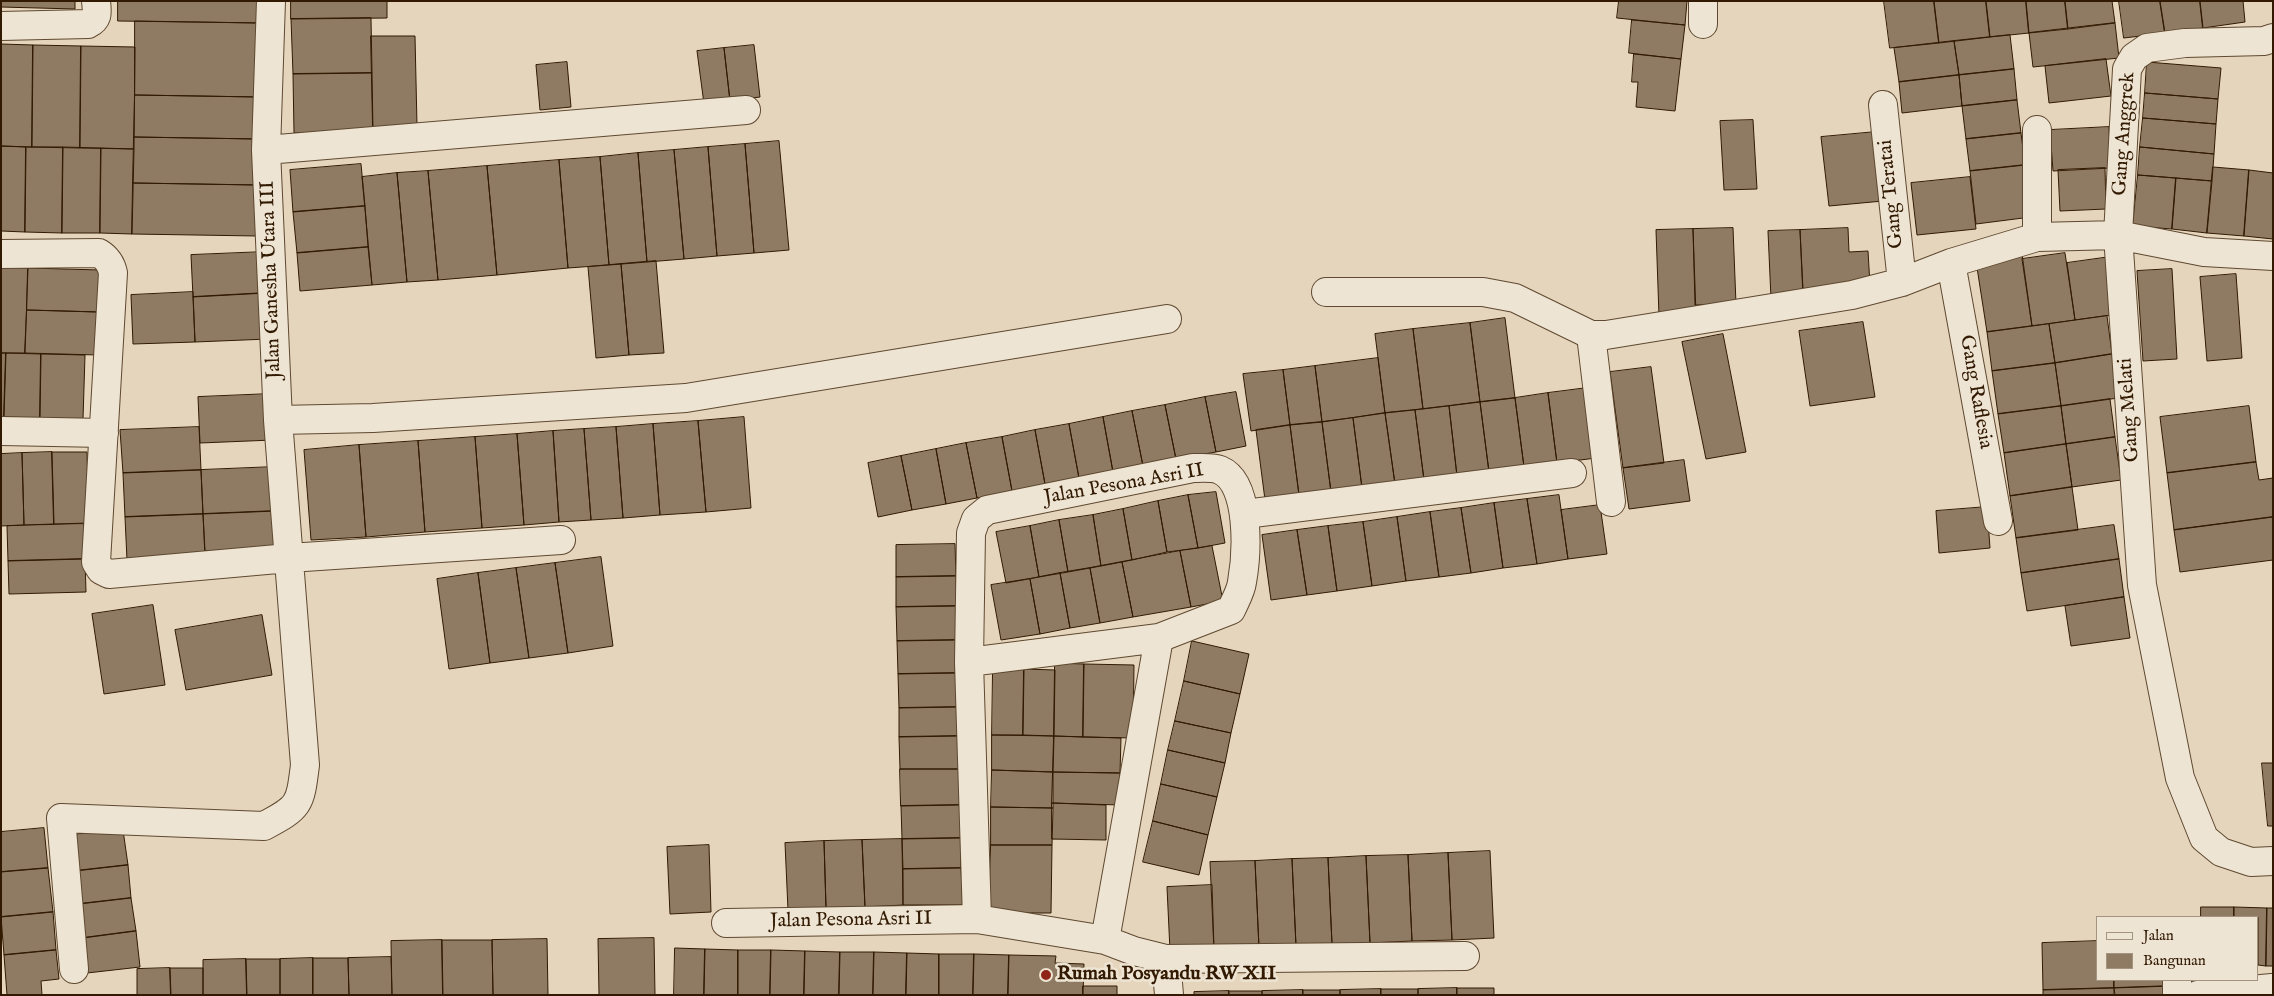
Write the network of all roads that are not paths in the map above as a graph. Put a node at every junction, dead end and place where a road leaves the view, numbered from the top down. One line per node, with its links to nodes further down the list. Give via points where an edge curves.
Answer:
1 (271, 1): 8 (street, Jalan Ganesha Utara III)
2 (95, 11): 3 (street, via 88,24)
3 (1, 26)
4 (2273, 38): 9 (street, Gang Anggrek, via 2147,48 2134,57 2127,69)
5 (1882, 105): 14 (street, Gang Teratai)
6 (746, 110): 8 (street)
7 (2037, 130): 10 (street)
8 (266, 150): 18 (street, Jalan Ganesha Utara III)
9 (2118, 235): 10 (street); 12 (street, via 2204,252); 29 (street, Gang Melati, via 2142,585 2180,778 2204,838 2229,855 2251,862)
10 (2036, 237): 13 (street)
11 (1, 254): 20 (street, via 99,253 111,264)
12 (2273, 256)
13 (1951, 263): 14 (street); 24 (street, Gang Raflesia)
14 (1902, 282): 17 (street, via 1852,295 1772,309)
15 (1326, 292): 17 (street, via 1483,292 1515,298)
16 (1167, 319): 18 (street, via 686,398 373,418)
17 (1591, 335): 22 (street)
18 (278, 420): 26 (street, Jalan Ganesha Utara III)
19 (1, 431): 20 (street)
20 (104, 433): 26 (street, via 96,562 100,570 109,574)
21 (1572, 473): 23 (street)
22 (1611, 502)
23 (1245, 514): 27 (street, Jalan Pesona Asri II, via 1242,583 1231,610); 28 (street, Jalan Pesona Asri II, via 1228,474 1219,469 1193,468 987,510 976,519 971,533)
24 (1998, 521)
25 (561, 540): 26 (street)
26 (289, 558): 35 (street, Jalan Ganesha Utara III, via 305,765 300,799 290,812 264,826 61,818)
27 (1159, 638): 28 (street, Jalan Pesona Asri II); 32 (street)
28 (969, 662): 30 (street, Jalan Pesona Asri II)
29 (2273, 861)
30 (976, 919): 31 (street, Jalan Pesona Asri II); 32 (street, Jalan Pesona Asri II)
31 (726, 922)
32 (1105, 940): 34 (street, Jalan Pesona Asri II)
33 (1465, 956): 34 (street, Jalan Pesona Asri II)
34 (1166, 958): 38 (street)
35 (74, 969)
36 (2177, 981): 39 (street)
37 (2272, 988): 40 (street)
38 (1169, 995)
39 (2177, 995)
40 (2198, 995)

